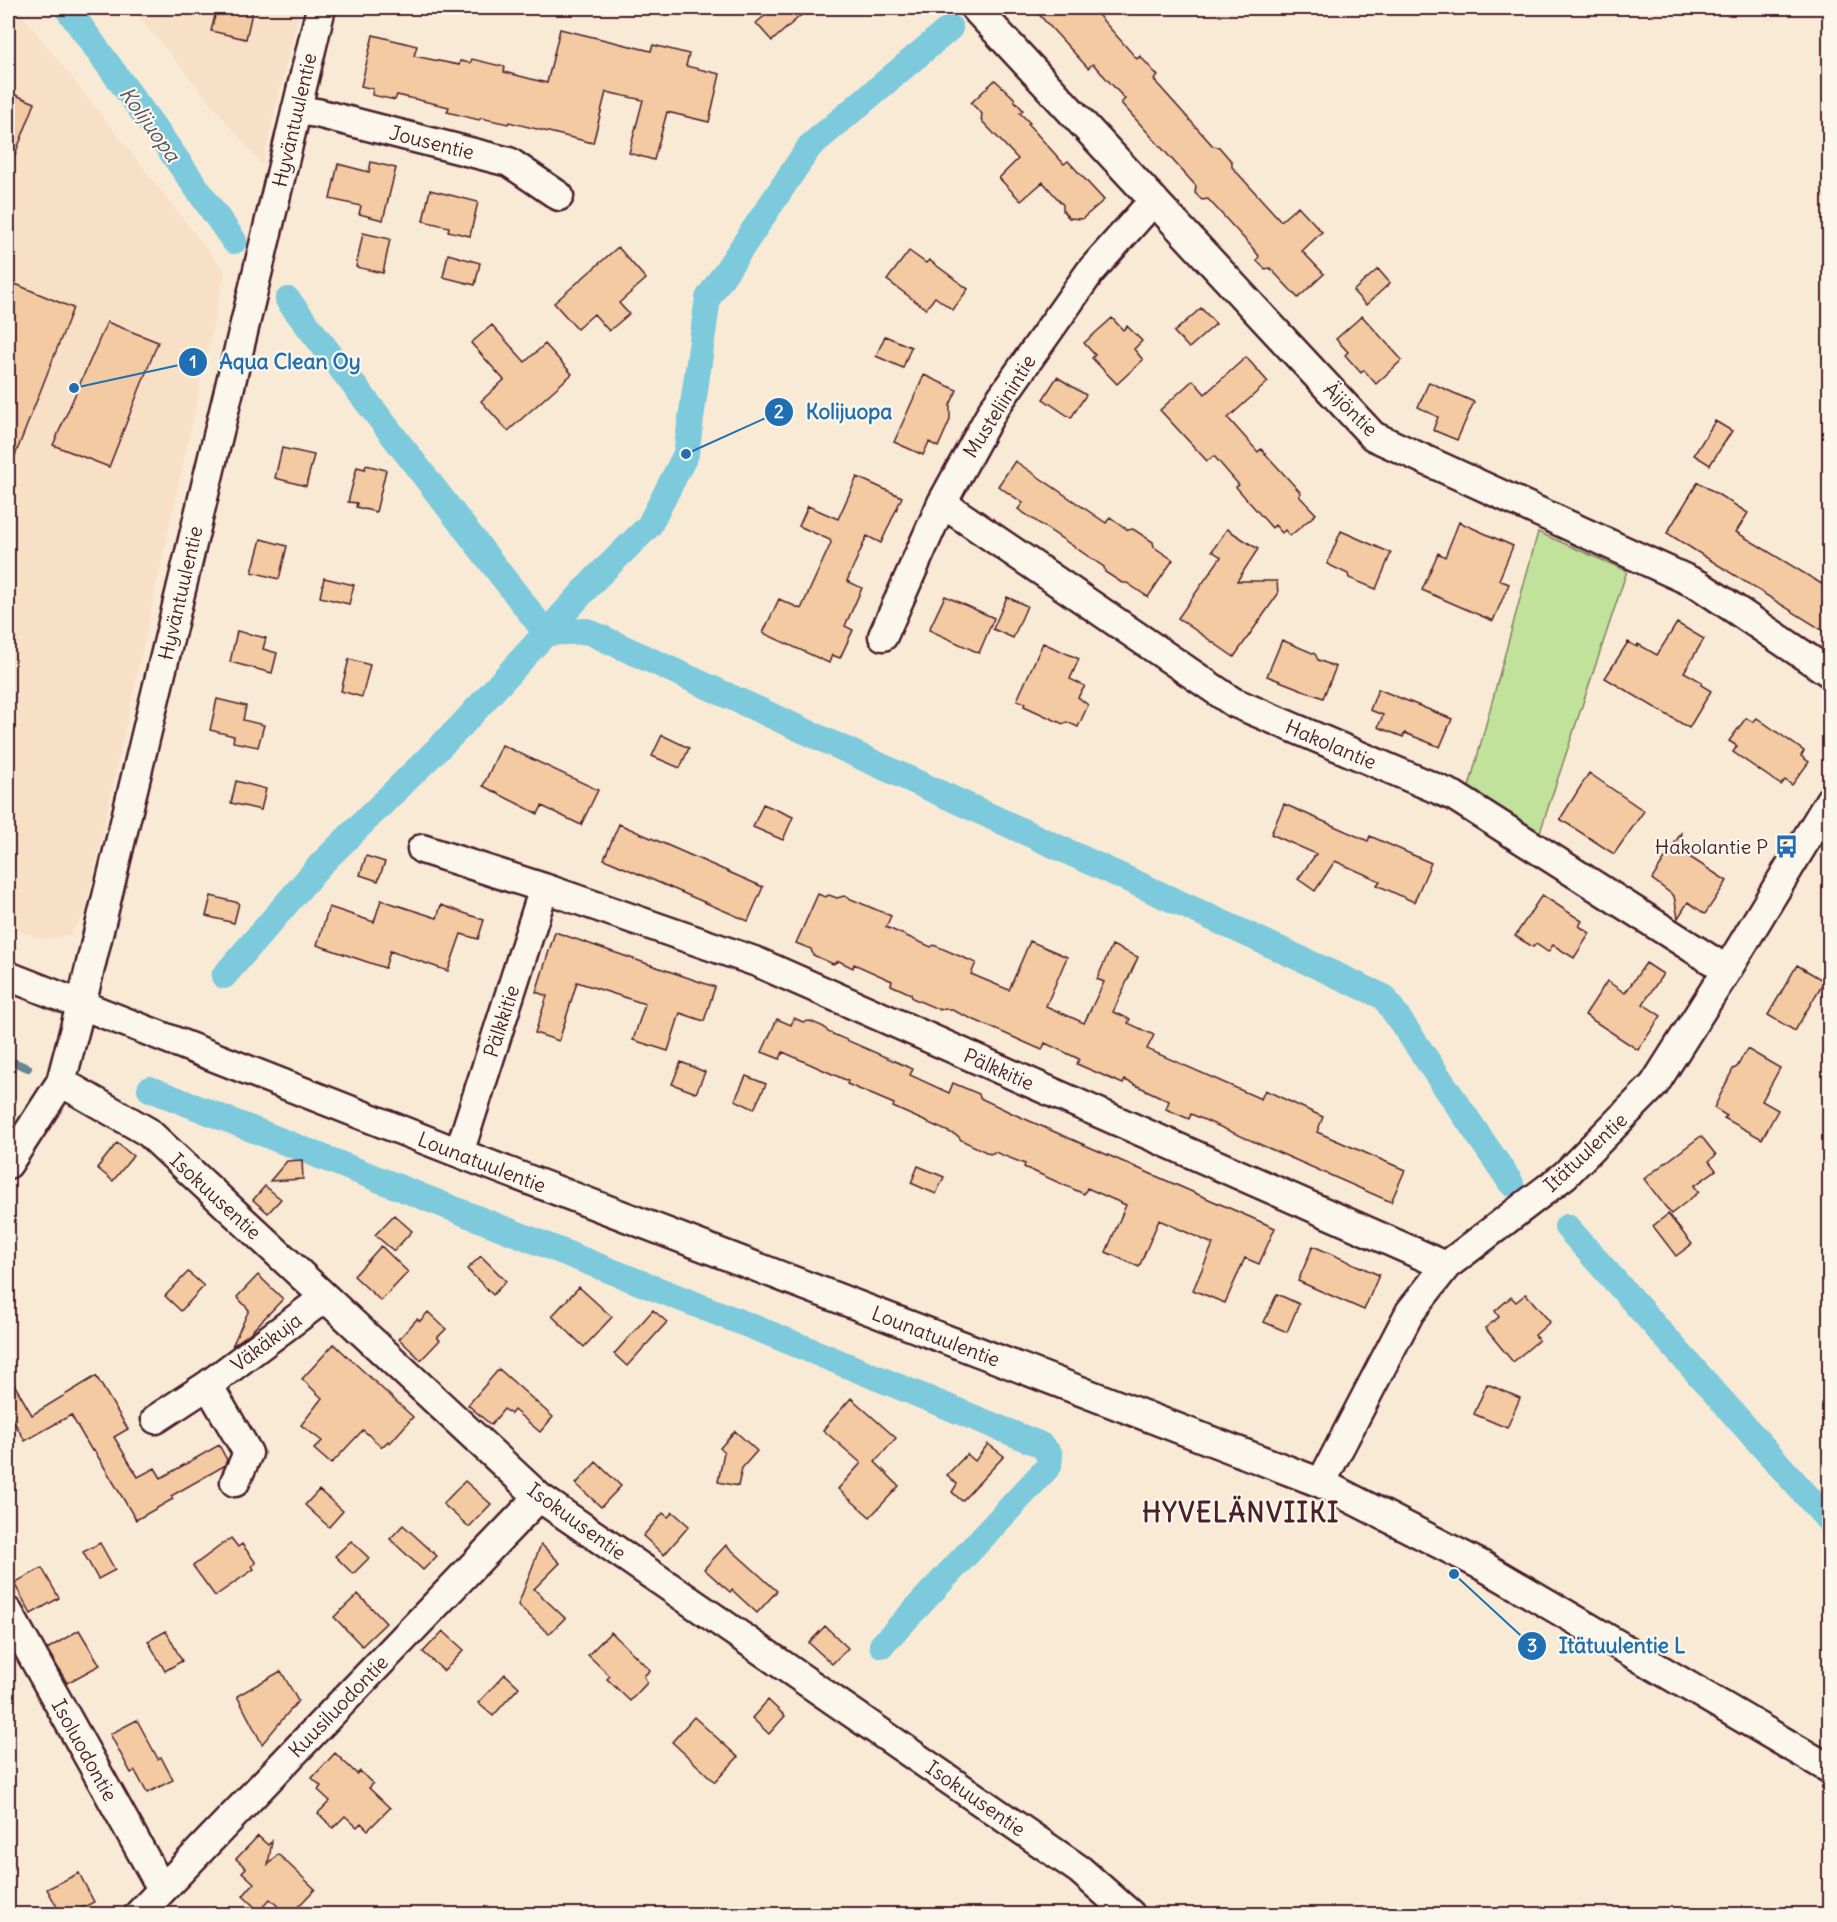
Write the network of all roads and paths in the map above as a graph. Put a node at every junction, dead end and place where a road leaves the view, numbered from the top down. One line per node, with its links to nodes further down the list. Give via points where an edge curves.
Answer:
1 (321, 8): 3 (street, Hyväntuulentie)
2 (975, 8): 5 (street, Äijöntie)
3 (296, 110): 4 (street, Jousentie, via 509,162); 14 (street, Hyväntuulentie)
4 (559, 196)
5 (1154, 200): 6 (street, Musteliinintie, via 1090,272 994,408); 8 (street, Äijöntie, via 1373,436 1699,585)
6 (942, 503): 7 (street, Musteliinintie); 12 (street, Hakolantie, via 1233,702 1454,796)
7 (883, 636)
8 (1830, 673)
9 (1830, 800): 12 (street, Itätuulentie)
10 (422, 849): 11 (street, Pälkkitie)
11 (544, 888): 16 (street, Pälkkitie); 18 (street, Pälkkitie, via 757,962)
12 (1727, 970): 18 (street, Itätuulentie, via 1654,1085 1565,1175)
13 (8, 976): 14 (street, Lounatuulentie)
14 (81, 1005): 15 (street, Hyväntuulentie); 16 (street, Lounatuulentie)
15 (61, 1082): 17 (street, Hyväntuulentie); 19 (street, Isokuusentie, via 148,1132)
16 (459, 1153): 23 (street, Lounatuulentie)
17 (8, 1164)
18 (1446, 1266): 23 (street, Itätuulentie, via 1410,1312)
19 (324, 1298): 20 (street, Väkäkuja); 24 (street, Isokuusentie)
20 (208, 1385): 21 (street, Väkäkuja); 22 (street, via 248,1453)
21 (156, 1419)
22 (235, 1482)
23 (1321, 1483): 26 (street, Lounatuulentie, via 1485,1567)
24 (538, 1497): 27 (street, Kuusiluodontie); 29 (street, Isokuusentie, via 1080,1870)
25 (8, 1612): 27 (street, Isoluodontie)
26 (1830, 1769)
27 (162, 1889): 28 (street, Kuusiluodontie)
28 (139, 1914)
29 (1130, 1914)

